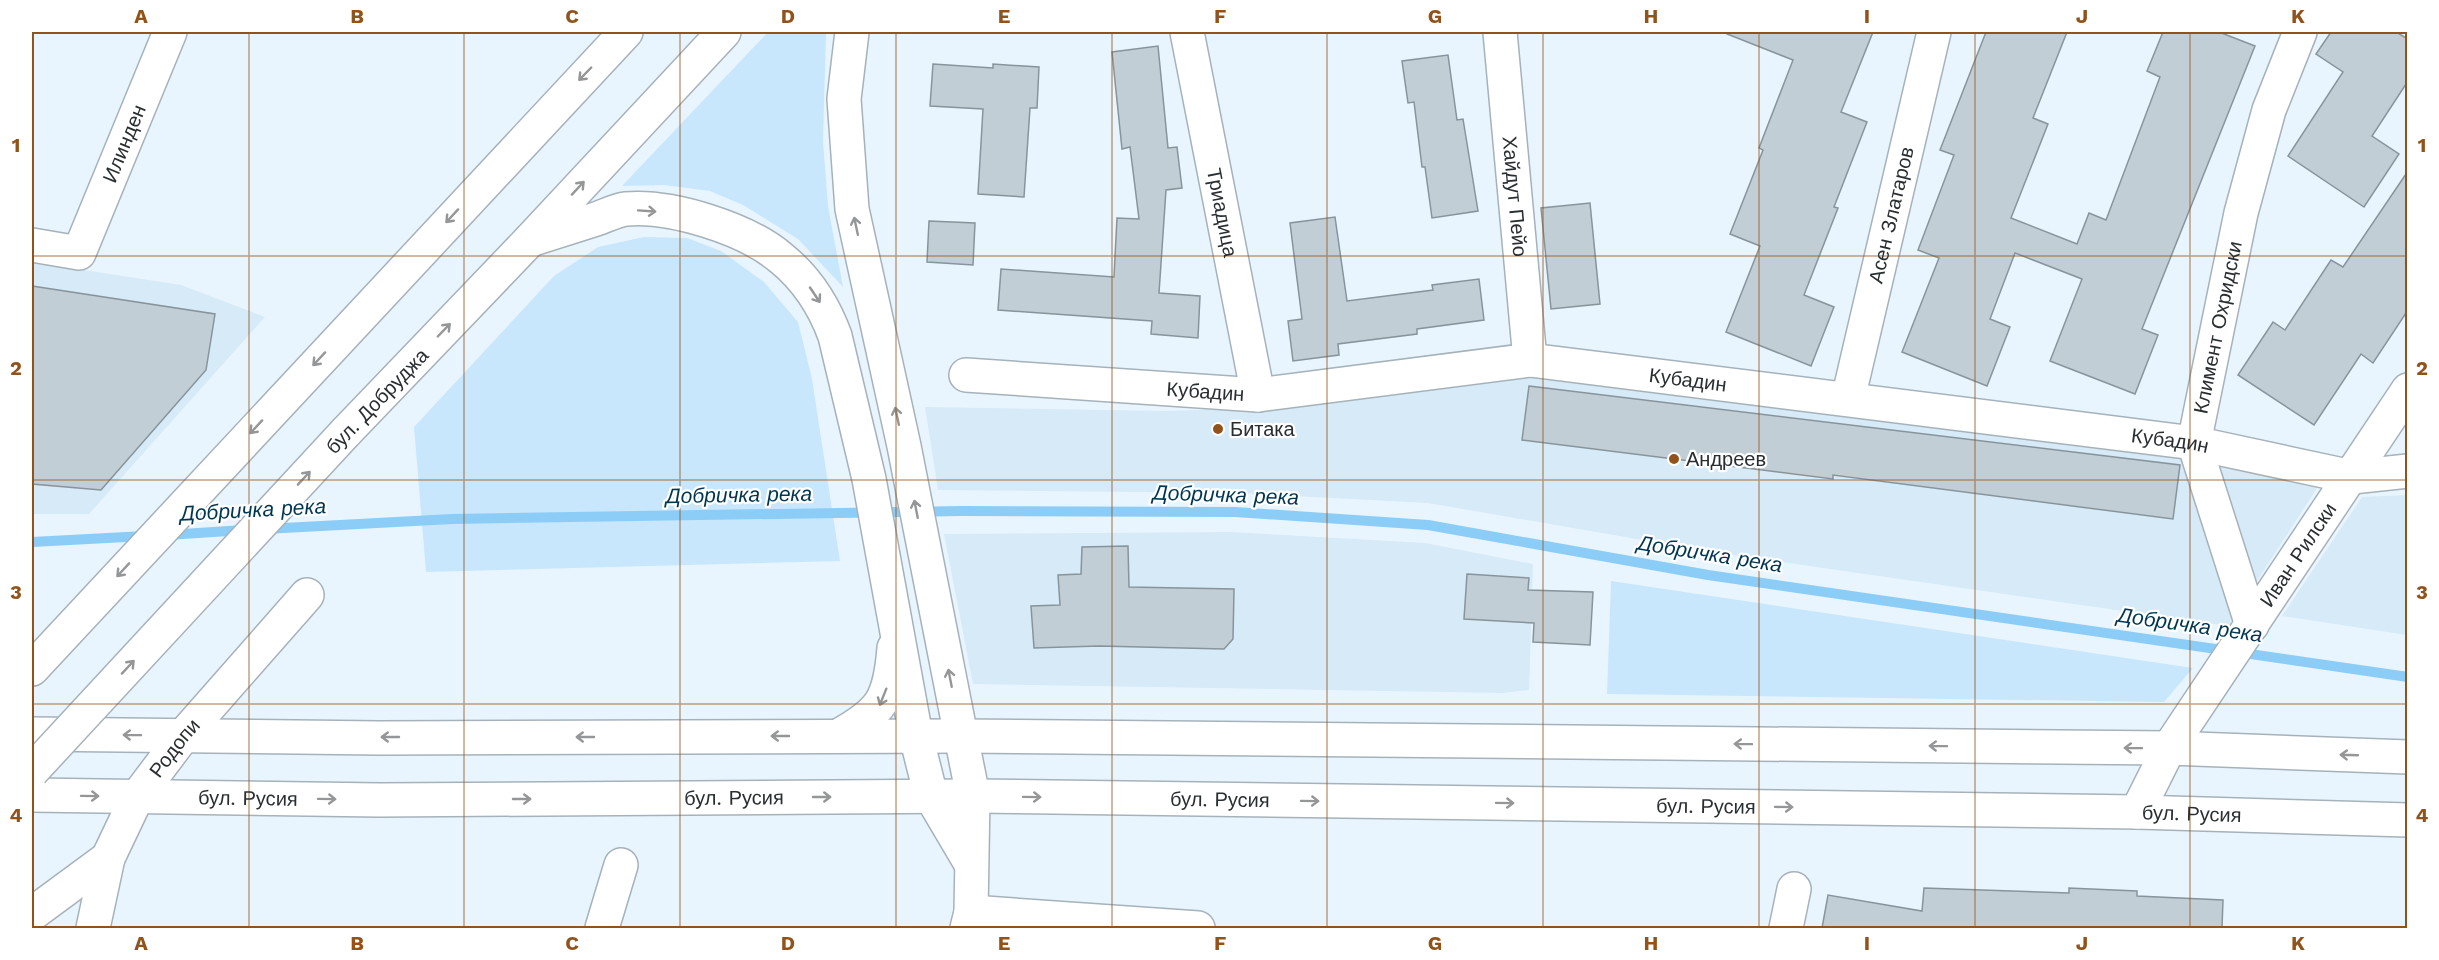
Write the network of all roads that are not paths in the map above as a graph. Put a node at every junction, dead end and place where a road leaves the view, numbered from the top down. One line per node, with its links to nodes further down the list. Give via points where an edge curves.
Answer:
1 (170, 32): 10 (main road, Илинден, via 79,253)
2 (626, 32): 22 (main road, one-way to 22)
3 (724, 32): 9 (main road, бул. Добруджа, one-way to 3)
4 (852, 32): 27 (main road, one-way to 4, via 852,209 843,99)
5 (1188, 32): 14 (main road, Триадица)
6 (1500, 32): 11 (main road, Хайдут Пейо)
7 (1934, 32): 15 (main road, Асен Златаров)
8 (2300, 32): 16 (main road, Климент Охридски, via 2270,110 2241,213)
9 (530, 240): 20 (main road, one-way to 20, via 626,209 667,212 707,220 742,235 781,257 808,285 827,313 835,336 869,479); 30 (main road, бул. Добруджа, one-way to 9, bridge)
10 (32, 245)
11 (1530, 360): 14 (main road, Кубадин); 15 (main road, Кубадин)
12 (966, 375): 14 (main road, Кубадин)
13 (2408, 390): 18 (main road, Иван Рилски)
14 (1258, 394)
15 (1848, 399): 16 (main road, Кубадин)
16 (2194, 443): 18 (main road, Кубадин); 21 (main road, Климент Охридски)
17 (2408, 471): 18 (main road, Кубадин)
18 (2352, 477): 21 (main road, Иван Рилски)
19 (308, 595): 24 (main road, Родопи)
20 (896, 620): 25 (main road, one-way to 25, via 884,698 876,712); 26 (main road)
21 (2248, 630): 28 (main road, Иван Рилски)
22 (32, 669)
23 (32, 734): 24 (main road, one-way to 23)
24 (183, 736): 25 (main road, one-way to 24); 34 (main road, Родопи)
25 (838, 736): 26 (main road)
26 (916, 736): 27 (main road); 32 (main road)
27 (962, 736): 28 (main road, one-way to 27); 33 (main road)
28 (2169, 748): 29 (main road, one-way to 28); 35 (main road, Иван Рилски)
29 (2408, 757)
30 (32, 771)
31 (32, 795): 34 (main road, бул. Русия, one-way to 34)
32 (931, 796): 33 (main road, бул. Русия); 34 (main road, бул. Русия, one-way to 32, via 380,800); 38 (main road)
33 (973, 796): 35 (main road, бул. Русия, one-way to 35); 38 (main road)
34 (137, 797): 37 (main road, Родопи)
35 (2137, 812): 36 (main road, бул. Русия)
36 (2408, 820)
37 (108, 858): 41 (main road); 43 (main road, Родопи)
38 (970, 862): 42 (main road)
39 (621, 865): 44 (main road)
40 (1794, 889): 46 (main road)
41 (32, 914)
42 (969, 920): 45 (main road)
43 (93, 928)
44 (602, 928)
45 (1198, 928)
46 (1786, 928)

